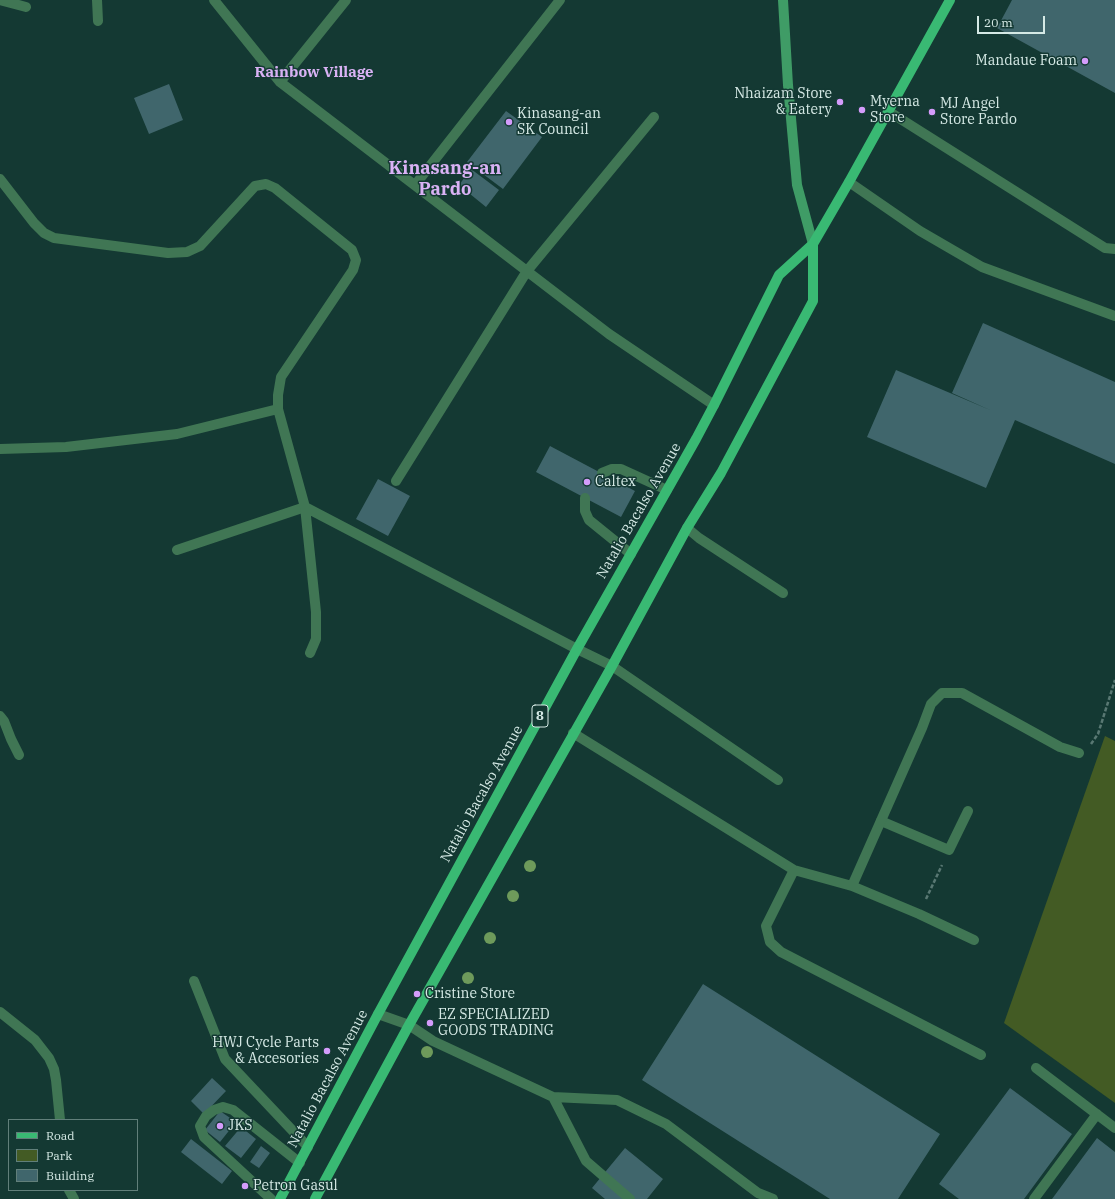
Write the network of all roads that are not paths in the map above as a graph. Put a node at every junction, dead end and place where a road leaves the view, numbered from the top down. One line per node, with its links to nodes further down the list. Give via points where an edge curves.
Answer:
1 (0, 0): 8 (street)
2 (97, 0): 9 (street)
3 (214, 0): 10 (street)
4 (346, 0): 10 (street)
5 (560, 0): 15 (street)
6 (783, 0): 16 (street, via 797,185)
7 (950, 0): 11 (main road, Natalio Bacalso Avenue / 8)
8 (26, 7)
9 (98, 21)
10 (280, 82): 15 (street)
11 (888, 111): 14 (main road, Natalio Bacalso Avenue / 8); 17 (street, via 1105,248)
12 (654, 118): 18 (street)
13 (0, 179): 21 (street, via 34,223 54,238 168,253 187,252 200,246 255,186 266,184 275,188 352,250 356,260 353,270 281,377)
14 (849, 182): 16 (main road, Natalio Bacalso Avenue / 8); 19 (street, via 920,231 982,266)
15 (415, 185): 18 (street)
16 (813, 244): 20 (main road, Natalio Bacalso Avenue / 8, via 779,275); 28 (main road, via 813,301 721,473)
17 (1115, 249)
18 (527, 271): 20 (street, via 609,334); 24 (street)
19 (1115, 316)
20 (714, 405): 25 (main road, Natalio Bacalso Avenue / 8)
21 (278, 409): 22 (street, via 177,434 66,447); 27 (street)
22 (0, 449)
23 (602, 473): 25 (street, via 621,469)
24 (396, 481)
25 (667, 490): 30 (main road, Natalio Bacalso Avenue / 8)
26 (585, 498): 30 (street, via 585,511 589,520)
27 (305, 507): 29 (street); 32 (street); 33 (street, via 316,612 316,639)
28 (687, 528): 31 (street); 34 (main road)
29 (177, 550)
30 (631, 554): 32 (main road, Natalio Bacalso Avenue / 8)
31 (783, 593)
32 (577, 649): 34 (street); 47 (main road, Natalio Bacalso Avenue / 8)
33 (310, 654)
34 (612, 666): 36 (main road); 39 (street)
35 (0, 716): 38 (street)
36 (572, 734): 42 (street); 48 (main road)
37 (1079, 753): 41 (street, via 1060,747 962,693 942,693 931,704)
38 (19, 755)
39 (778, 780)
40 (968, 811): 41 (street, via 949,850)
41 (881, 821): 43 (street)
42 (794, 870): 43 (street); 49 (street, via 766,926 770,942 782,952)
43 (852, 886): 44 (street)
44 (974, 940)
45 (194, 981): 55 (street, via 225,1059)
46 (0, 1012): 53 (street, via 35,1040 49,1058 56,1080)
47 (378, 1014): 48 (street); 55 (main road, Natalio Bacalso Avenue / 8)
48 (410, 1025): 51 (street, via 433,1041); 60 (main road)
49 (981, 1055)
50 (1036, 1068): 52 (street)
51 (553, 1097): 57 (street, via 617,1100 666,1124); 61 (street, via 586,1161)
52 (1097, 1114): 54 (street); 63 (street)
53 (60, 1119)
54 (1115, 1128)
55 (308, 1147): 56 (main road, Natalio Bacalso Avenue / 8)
56 (300, 1162): 58 (street, via 233,1110 223,1107 206,1116 200,1126 204,1137); 59 (main road, Natalio Bacalso Avenue / 8)
57 (755, 1196): 62 (street)
58 (272, 1199)
59 (280, 1199)
60 (315, 1199)
61 (630, 1199)
62 (773, 1199)
63 (1034, 1199)

